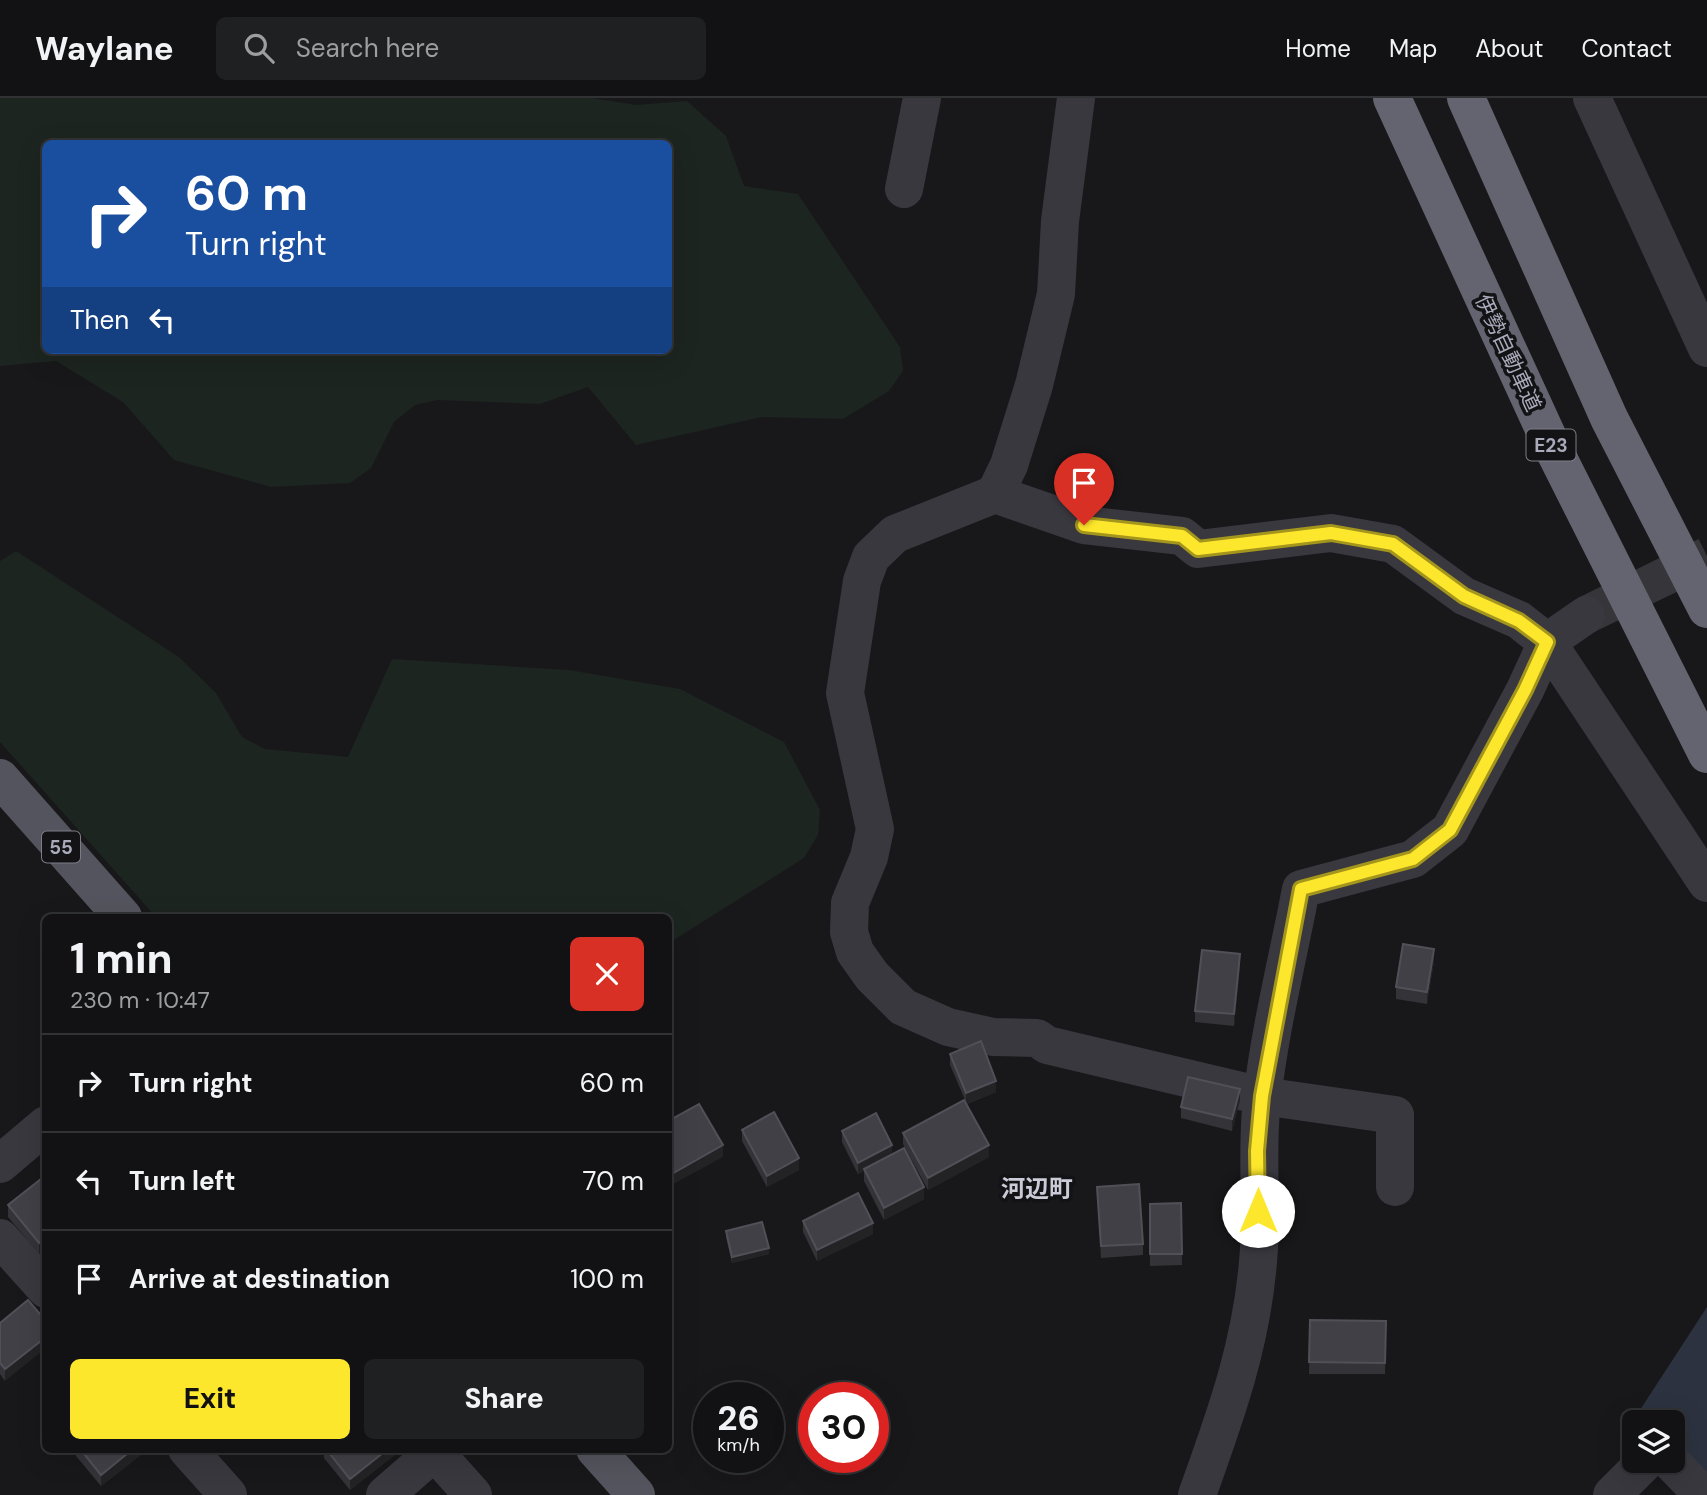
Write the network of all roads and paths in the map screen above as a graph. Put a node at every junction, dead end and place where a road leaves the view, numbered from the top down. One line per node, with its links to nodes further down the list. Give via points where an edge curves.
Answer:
1 (922, 98): 6 (street)
2 (1076, 98): 8 (street, via 1056,293 1034,385)
3 (1592, 98): 7 (street)
4 (1467, 101): 9 (highway, via 1609,418)
5 (1399, 115): 12 (highway, 伊勢自動車道 / E23, via 1550,442)
6 (904, 189)
7 (1707, 348)
8 (995, 494): 11 (street, via 1084,525 1182,536 1198,549 1331,533 1393,544 1464,596 1519,621); 16 (street, via 895,534 871,556 862,580 845,693 874,829 869,858 850,903 849,932 855,952 888,995 947,1027 993,1037 1037,1038 1047,1045)
9 (1707, 610)
10 (1586, 615): 11 (street)
11 (1547, 642): 14 (street); 16 (street, via 1450,830 1413,859 1301,889)
12 (1707, 754)
13 (0, 778): 15 (main road, 55)
14 (1707, 883)
15 (120, 914)
16 (1262, 1096): 19 (street, via 1395,1115); 32 (street, via 1257,1151 1259,1248 1248,1339 1236,1387)
17 (42, 1128): 18 (street)
18 (0, 1164)
19 (1395, 1187)
20 (0, 1238): 21 (street)
21 (42, 1285)
22 (191, 1453): 28 (street)
23 (432, 1453): 29 (street)
24 (438, 1453): 30 (street)
25 (599, 1453): 31 (main road)
26 (1634, 1473): 33 (street)
27 (1682, 1473): 34 (street)
28 (228, 1495)
29 (385, 1495)
30 (473, 1495)
31 (636, 1495)
32 (1197, 1495)
33 (1612, 1495)
34 (1703, 1495)

